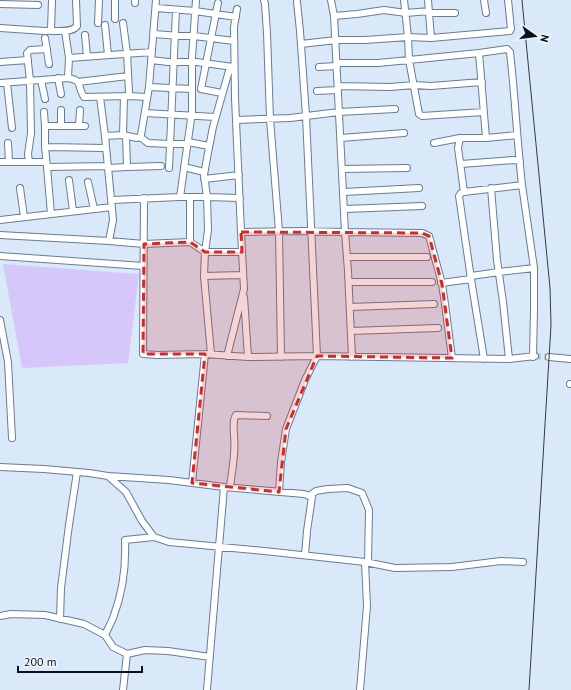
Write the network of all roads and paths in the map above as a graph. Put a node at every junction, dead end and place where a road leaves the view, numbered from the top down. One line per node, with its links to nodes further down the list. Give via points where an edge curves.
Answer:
1 (52, 0): 32 (street)
2 (76, 0): 33 (street, via 77,26)
3 (99, 0): 49 (street)
4 (115, 0): 29 (street)
5 (156, 0): 18 (street)
6 (196, 0): 21 (street)
7 (331, 0): 27 (street)
8 (404, 0): 23 (street)
9 (428, 0): 22 (street)
10 (484, 0): 25 (street)
11 (508, 0): 41 (street, via 510,31)
12 (8, 2): 16 (street); 17 (street)
13 (264, 2): 95 (street)
14 (297, 2): 44 (street)
15 (218, 3): 26 (street)
16 (0, 4)
17 (38, 5)
18 (156, 8): 20 (street); 34 (street)
19 (237, 9): 28 (street)
20 (176, 10): 21 (street); 36 (street)
21 (195, 11): 26 (street); 37 (street)
22 (429, 12): 23 (street); 24 (street); 41 (street)
23 (406, 13): 27 (street, via 384,10); 38 (street)
24 (455, 13)
25 (486, 13)
26 (216, 14): 28 (street); 40 (street)
27 (334, 16): 42 (street)
28 (236, 17): 43 (street)
29 (115, 19)
30 (123, 23): 47 (street)
31 (0, 28): 32 (street)
32 (51, 30): 33 (street)
33 (65, 31): 51 (street)
34 (154, 34): 36 (street); 46 (street)
35 (84, 35): 50 (street)
36 (174, 36): 37 (street); 56 (street)
37 (194, 36): 40 (street); 57 (street)
38 (408, 37): 41 (street); 42 (street); 54 (street)
39 (45, 38): 45 (street)
40 (211, 38): 43 (street); 58 (street)
41 (431, 38)
42 (336, 40): 44 (street); 60 (street)
43 (234, 41): 61 (street)
44 (301, 44): 93 (street)
45 (47, 49): 52 (street, via 29,51); 59 (street)
46 (152, 52): 47 (street); 53 (street)
47 (127, 53): 49 (street); 63 (street)
48 (479, 53): 54 (street); 69 (street); 101 (street, via 507,49 510,52)
49 (108, 55): 50 (street)
50 (87, 56): 51 (street)
51 (69, 58): 65 (street)
52 (28, 60): 55 (street); 67 (street)
53 (151, 60): 56 (street); 72 (street)
54 (409, 60): 60 (street); 71 (street)
55 (0, 62)
56 (173, 62): 57 (street); 73 (street)
57 (192, 62): 58 (street); 74 (street)
58 (206, 63): 61 (street); 76 (street)
59 (49, 64)
60 (337, 65): 62 (street); 75 (street)
61 (232, 67): 78 (street); 96 (street)
62 (319, 67)
63 (128, 76): 68 (street); 80 (street)
64 (58, 78): 65 (street); 66 (street); 79 (street)
65 (68, 78): 68 (street)
66 (41, 80): 67 (street); 83 (street)
67 (30, 81): 70 (street); 118 (street)
68 (78, 82): 81 (street, via 84,97)
69 (482, 82): 71 (street); 89 (street)
70 (3, 83): 99 (street)
71 (414, 85): 75 (street); 89 (street, via 419,114 422,116)
72 (149, 87): 73 (street); 82 (street)
73 (173, 88): 74 (street); 91 (street)
74 (192, 88): 76 (street); 92 (street)
75 (338, 88): 77 (street); 88 (street)
76 (200, 89): 78 (street)
77 (316, 91)
78 (222, 93): 94 (street)
79 (61, 94)
80 (126, 96): 81 (street); 82 (street); 103 (street)
81 (100, 97): 102 (street)
82 (147, 97): 90 (street)
83 (44, 99)
84 (395, 109): 88 (street)
85 (61, 110): 98 (street)
86 (80, 110): 98 (street, via 82,126)
87 (44, 112): 97 (street)
88 (339, 112): 93 (street); 105 (street)
89 (484, 112): 107 (street)
90 (145, 113): 91 (street); 104 (street)
91 (171, 115): 92 (street); 111 (street)
92 (192, 116): 94 (street); 109 (street)
93 (306, 116): 95 (street); 153 (street)
94 (215, 117): 112 (street)
95 (270, 119): 96 (street); 152 (street)
96 (236, 120): 129 (street)
97 (45, 126): 98 (street); 113 (street)
98 (62, 126)
99 (12, 128)
100 (404, 133): 105 (street)
101 (517, 135): 107 (street); 115 (street)
102 (105, 136): 103 (street); 114 (street)
103 (124, 136): 104 (street); 123 (street)
104 (140, 137): 111 (street, via 148,143)
105 (341, 138): 127 (street)
106 (460, 138): 107 (street); 110 (street); 119 (street, via 458,148)
107 (486, 138)
108 (8, 143): 117 (street)
109 (188, 143): 111 (street); 112 (street); 124 (street)
110 (434, 143)
111 (170, 144): 125 (street)
112 (209, 146): 128 (street)
113 (45, 147): 114 (street); 120 (street)
114 (106, 148): 122 (street)
115 (520, 161): 119 (street); 133 (street)
116 (0, 162): 117 (street)
117 (9, 162): 118 (street)
118 (29, 162): 120 (street)
119 (461, 164): 138 (street)
120 (46, 165): 122 (street); 149 (street)
121 (161, 166): 123 (street)
122 (107, 167): 123 (street); 144 (street)
123 (127, 167)
124 (184, 167): 128 (street); 139 (street)
125 (169, 168)
126 (407, 168): 127 (street)
127 (342, 169): 137 (street)
128 (204, 172): 130 (street)
129 (239, 175): 130 (street); 143 (street)
130 (204, 179): 141 (street)
131 (69, 180): 148 (street)
132 (88, 182): 146 (street)
133 (522, 185): 136 (street); 166 (street)
134 (20, 188): 151 (street)
135 (419, 188): 137 (street)
136 (491, 188): 138 (street); 167 (street)
137 (344, 192): 147 (street)
138 (464, 192): 170 (street, via 459,197)
139 (180, 197): 140 (street); 142 (street)
140 (190, 197): 141 (street); 158 (street)
141 (207, 197): 143 (street); 160 (street, via 208,230)
142 (144, 198): 144 (street); 159 (street)
143 (240, 198): 154 (street)
144 (112, 203): 146 (street); 157 (street, via 113,220)
145 (422, 206): 147 (street)
146 (94, 209): 148 (street)
147 (344, 209): 155 (street)
148 (73, 211): 149 (street)
149 (51, 214): 151 (street)
150 (0, 218): 151 (street)
151 (24, 218)
152 (279, 231): 153 (street); 154 (street); 184 (street)
153 (312, 231): 155 (street); 182 (street)
154 (241, 232): 161 (street)
155 (346, 232): 164 (street); 173 (street, via 426,234 430,238)
156 (0, 235): 157 (street)
157 (109, 241): 159 (street)
158 (190, 242): 159 (street); 160 (street)
159 (144, 244): 165 (street)
160 (205, 252): 161 (street); 169 (street)
161 (242, 252): 168 (street)
162 (0, 256): 165 (street)
163 (427, 256): 164 (street)
164 (348, 257): 171 (street)
165 (143, 266): 180 (street, via 143,354)
166 (534, 268): 167 (street); 189 (street, via 534,356)
167 (499, 272): 170 (street); 189 (street)
168 (243, 275): 169 (street); 174 (street)
169 (204, 276): 180 (street)
170 (471, 277): 173 (street); 188 (street)
171 (349, 282): 172 (street); 176 (street)
172 (432, 282)
173 (441, 283): 187 (street)
174 (244, 289): 181 (street); 183 (street)
175 (434, 304): 176 (street)
176 (350, 307): 179 (street)
177 (0, 320): 192 (street, via 8,362)
178 (438, 328): 179 (street)
179 (351, 332): 185 (street)
180 (208, 354): 181 (street); 196 (street)
181 (227, 356): 183 (street)
182 (317, 356): 184 (street); 185 (street); 198 (street, via 286,429)
183 (248, 357): 184 (street)
184 (281, 357)
185 (352, 357): 187 (street)
186 (549, 357): 190 (street)
187 (452, 358): 188 (street)
188 (484, 359): 189 (street)
189 (509, 359)
190 (571, 359)
191 (267, 416): 197 (street, via 236,415 233,422 235,454)
192 (12, 438)
193 (0, 467): 194 (street)
194 (77, 472): 195 (street); 206 (street, via 61,588)
195 (108, 476): 196 (street); 200 (street, via 126,492)
196 (192, 483): 197 (street)
197 (227, 487): 198 (street); 201 (street)
198 (279, 492): 199 (street)
199 (309, 496): 202 (street, via 312,497); 203 (street, via 316,491 341,488 362,494 369,510)
200 (154, 537): 201 (street, via 169,542); 207 (street, via 124,540 125,566 121,590 114,616)
201 (219, 547): 202 (street); 209 (street)
202 (305, 555): 203 (street)
203 (367, 562): 204 (street, via 395,568 452,567 501,561); 212 (street, via 367,606)
204 (524, 562)
205 (0, 616): 206 (street, via 45,615)
206 (60, 619): 207 (street, via 84,624)
207 (105, 635): 208 (street, via 113,647)
208 (127, 654): 209 (street, via 145,650); 210 (street)
209 (210, 657): 211 (street)
210 (123, 690)
211 (206, 690)
212 (360, 690)

